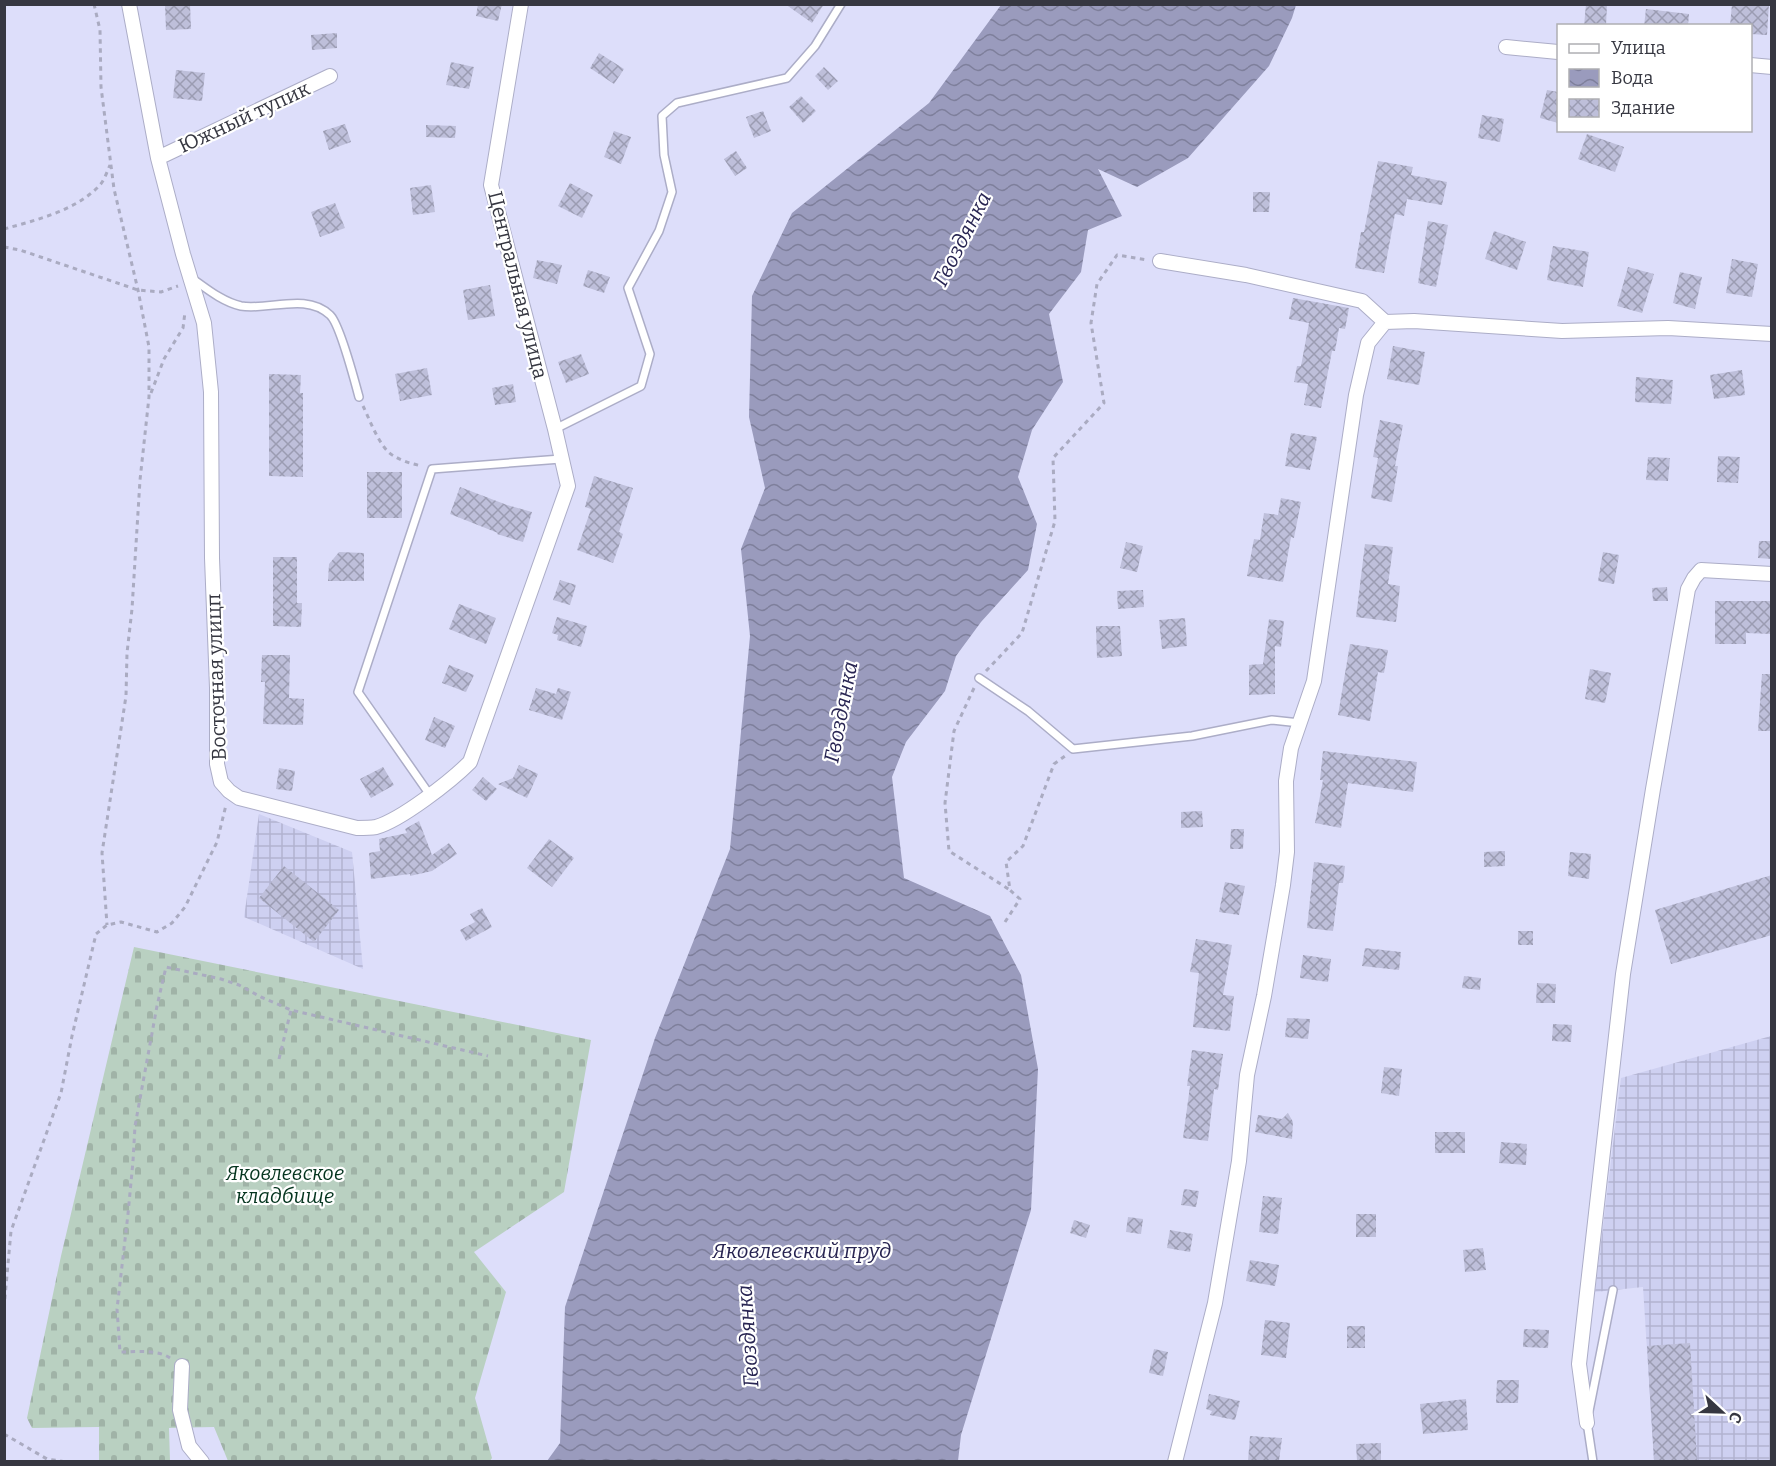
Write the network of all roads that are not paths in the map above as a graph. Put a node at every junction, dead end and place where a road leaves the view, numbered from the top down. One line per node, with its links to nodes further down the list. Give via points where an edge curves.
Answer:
1 (129, 4): 9 (street, Восточная улицп)
2 (521, 4): 15 (street, Центральная улица, via 491,185)
3 (841, 4): 15 (lane, via 815,46 787,78 677,103 662,116 664,155 672,192 659,231 628,288 650,354 641,386)
4 (1506, 47): 5 (street)
5 (1557, 52)
6 (1752, 65): 7 (street)
7 (1772, 67)
8 (330, 76): 9 (street, Южный тупик)
9 (158, 158): 11 (street, Восточная улицп)
10 (1160, 261): 12 (street, via 1362,301)
11 (188, 278): 14 (lane, via 242,306 303,304 322,309 332,316); 20 (street, Восточная улицп, via 204,323 211,393 217,764 221,782 239,798 357,828 375,827)
12 (1384, 322): 13 (street); 19 (street, via 1368,343 1356,395 1314,681)
13 (1772, 334)
14 (359, 397)
15 (555, 429): 16 (street, Центральная улица)
16 (561, 459): 20 (street, via 568,486 477,745 470,762); 20 (lane, via 432,469 358,692)
17 (1772, 574): 23 (street, via 1701,570 1688,590 1623,974 1579,1364)
18 (979, 678): 19 (lane, via 1028,711 1073,749 1192,736 1272,720)
19 (1300, 723): 25 (street, via 1286,781 1287,852 1283,885 1247,1075 1239,1161 1219,1281)
20 (430, 795)
21 (1613, 1290): 23 (lane)
22 (182, 1366): 24 (street, via 180,1410 189,1446)
23 (1587, 1423): 26 (lane)
24 (202, 1461)
25 (1175, 1461)
26 (1593, 1461)

